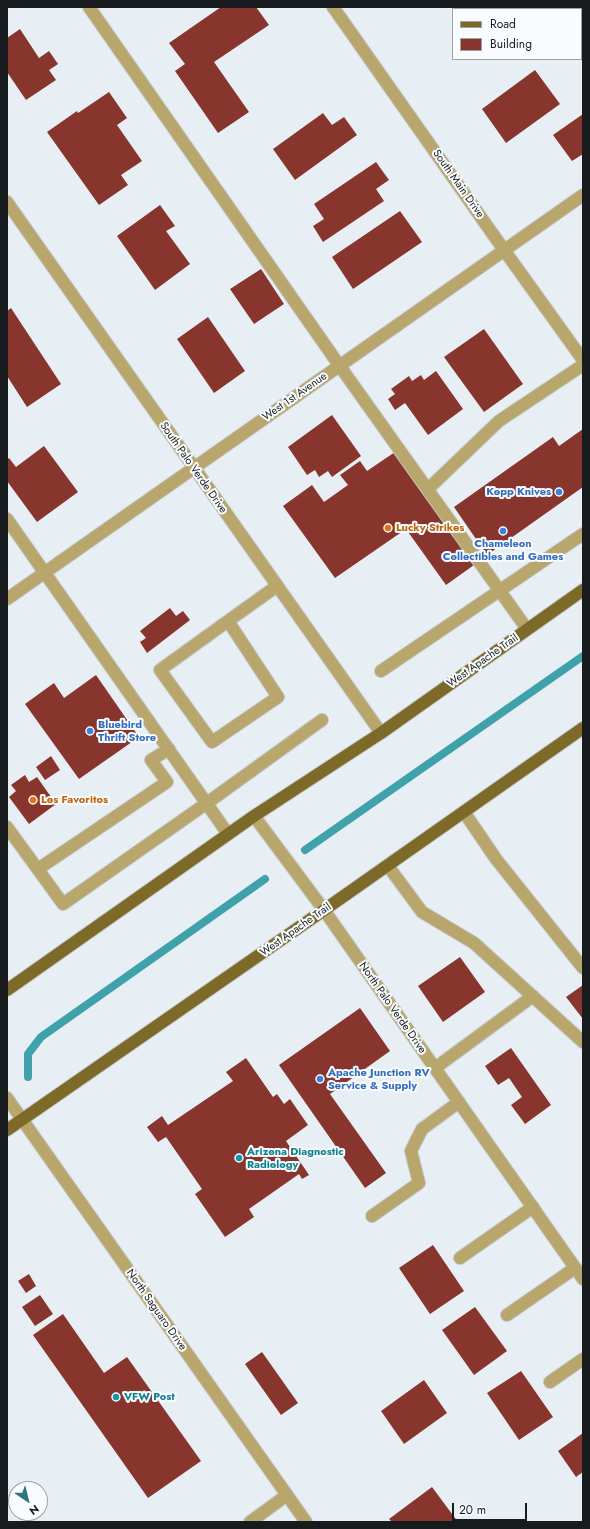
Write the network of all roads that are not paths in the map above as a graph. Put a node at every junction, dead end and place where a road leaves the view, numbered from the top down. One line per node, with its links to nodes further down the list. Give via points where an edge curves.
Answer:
1 (88, 7): 7 (street)
2 (334, 7): 5 (street, South Main Drive)
3 (583, 195): 5 (street, West 1st Avenue)
4 (7, 202): 9 (street, South Palo Verde Drive)
5 (504, 250): 6 (street, South Main Drive); 7 (street, West 1st Avenue)
6 (583, 360)
7 (339, 365): 9 (street, West 1st Avenue); 10 (street)
8 (583, 365): 10 (street, via 499,420)
9 (193, 468): 13 (street, West 1st Avenue); 14 (street, South Palo Verde Drive)
10 (428, 489): 16 (street)
11 (7, 519): 13 (street)
12 (583, 534): 16 (street)
13 (45, 573): 17 (street, West 1st Avenue); 24 (street)
14 (277, 586): 18 (street); 23 (street, South Palo Verde Drive)
15 (583, 590): 19 (main road, West Apache Trail)
16 (500, 591): 19 (street); 20 (street)
17 (7, 599)
18 (228, 621): 18 (street, via 160,670 212,742 278,697)
19 (527, 629): 23 (main road, West Apache Trail)
20 (381, 671)
21 (322, 720): 25 (street)
22 (583, 728): 26 (main road, West Apache Trail)
23 (381, 733): 27 (main road, West Apache Trail)
24 (169, 749): 25 (street); 31 (street, via 151,760 167,782)
25 (206, 803): 29 (street); 31 (street, via 63,904)
26 (464, 812): 30 (main road, West Apache Trail); 33 (street, via 496,859)
27 (254, 816): 29 (main road, West Apache Trail); 32 (street, North Palo Verde Drive)
28 (7, 827): 31 (street)
29 (228, 834): 34 (main road, West Apache Trail)
30 (388, 866): 32 (main road, West Apache Trail); 35 (street, via 422,912 474,943)
31 (38, 869)
32 (324, 910): 37 (street, North Palo Verde Drive); 40 (main road, West Apache Trail)
33 (583, 968)
34 (7, 990)
35 (533, 996): 36 (street); 37 (street)
36 (583, 1042)
37 (434, 1068): 39 (street, North Palo Verde Drive)
38 (7, 1098): 40 (street, North Saguaro Drive)
39 (459, 1102): 42 (street, North Palo Verde Drive); 43 (street, via 422,1129 411,1151 419,1182)
40 (22, 1119): 41 (main road, West Apache Trail); 50 (street, North Saguaro Drive)
41 (7, 1130)
42 (532, 1207): 44 (street); 45 (street, North Palo Verde Drive)
43 (372, 1216)
44 (460, 1258)
45 (575, 1268): 46 (street, North Palo Verde Drive); 47 (street)
46 (583, 1279)
47 (507, 1315)
48 (583, 1359): 49 (street)
49 (550, 1382)
50 (287, 1495): 51 (street); 52 (street, North Saguaro Drive)
51 (250, 1522)
52 (306, 1522)

